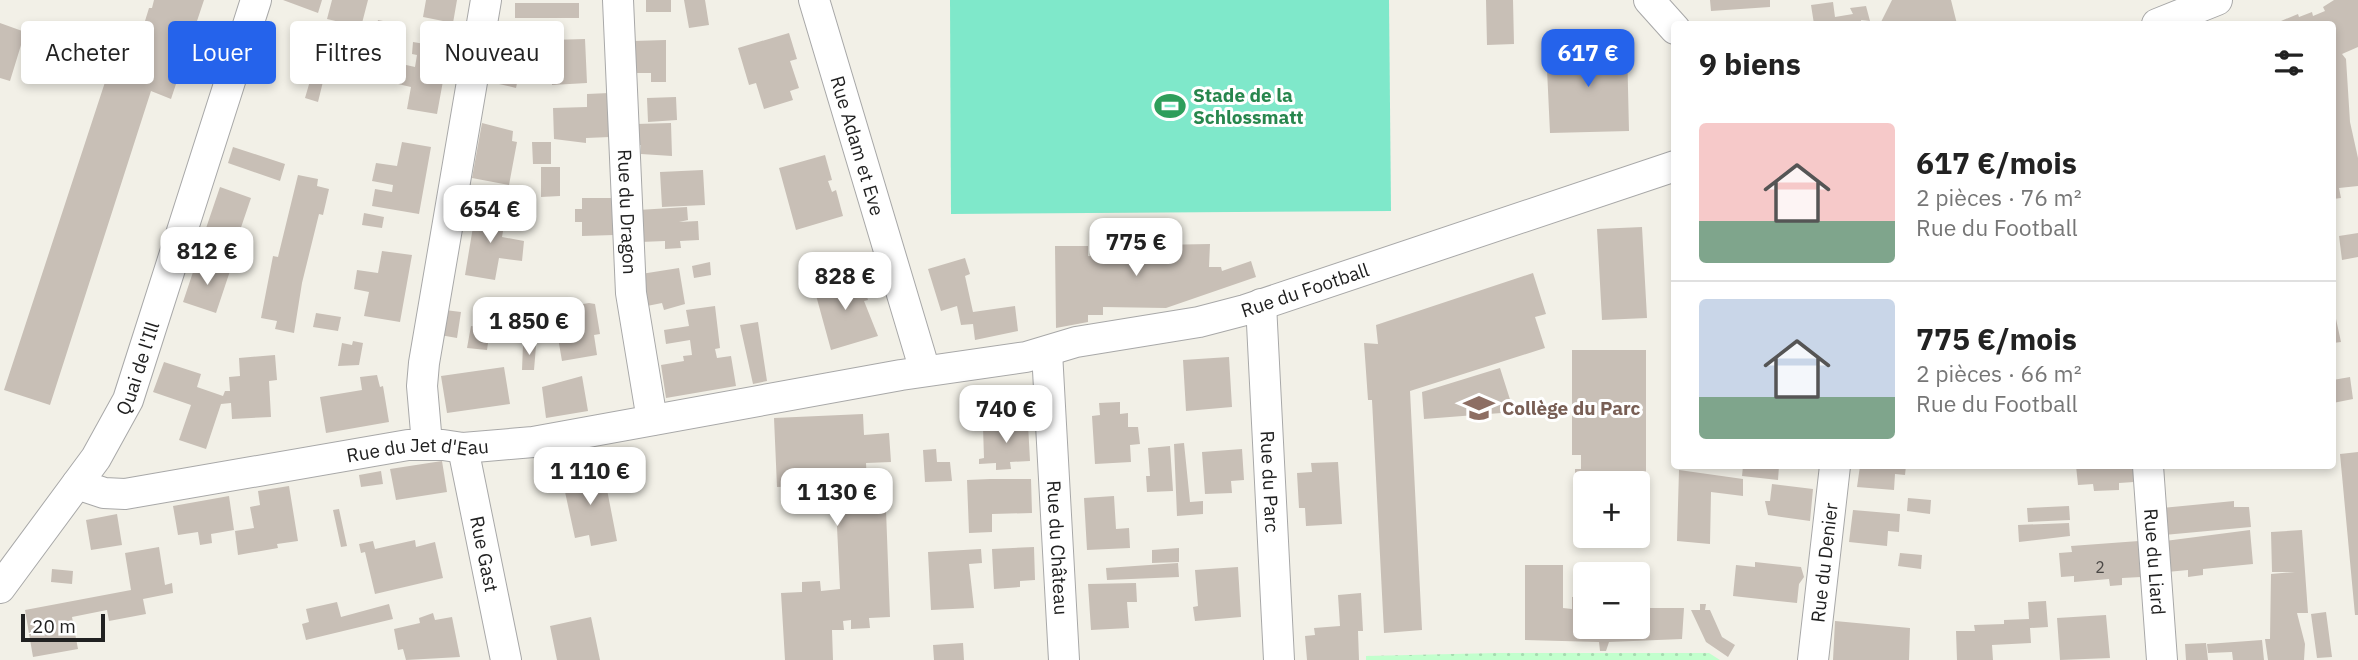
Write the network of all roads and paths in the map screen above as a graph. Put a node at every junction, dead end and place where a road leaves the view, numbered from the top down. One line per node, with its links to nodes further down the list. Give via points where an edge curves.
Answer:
1 (257, 0): 18 (street, Quai de l'Ill, via 128,400)
2 (486, 0): 14 (street, via 424,363)
3 (618, 0): 13 (street, Rue du Dragon, via 631,293)
4 (814, 0): 12 (street, Rue Adam et Eve)
5 (1649, 0): 8 (street)
6 (2217, 0): 7 (street)
7 (2164, 21)
8 (1671, 25)
9 (1671, 167): 10 (street, Rue du Football)
10 (1261, 304): 11 (street, Rue du Football); 22 (street, Rue du Parc)
11 (1047, 352): 12 (street, Rue du Football); 21 (street, Rue du Château)
12 (925, 371): 13 (street, Rue du Jet d'Eau)
13 (652, 420): 15 (street, Rue du Jet d'Eau, via 533,442)
14 (427, 444): 15 (street, Rue du Jet d'Eau); 18 (street, Rue du Jet d'Eau, via 125,494 103,493)
15 (463, 448): 20 (street, Rue Gast)
16 (1835, 469): 23 (street, Rue du Denier)
17 (2148, 469): 24 (street, Rue du Liard)
18 (77, 484): 19 (street, Quai de l'Ill)
19 (0, 588)
20 (506, 660)
21 (1064, 660)
22 (1279, 660)
23 (1813, 660)
24 (2162, 660)

